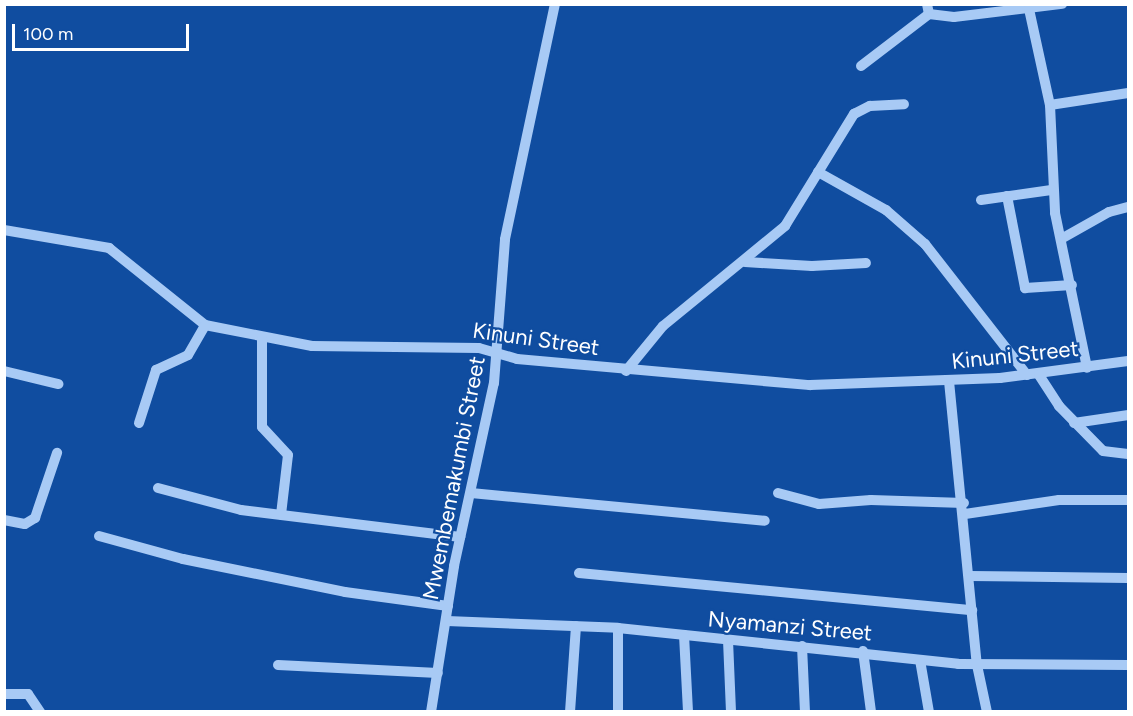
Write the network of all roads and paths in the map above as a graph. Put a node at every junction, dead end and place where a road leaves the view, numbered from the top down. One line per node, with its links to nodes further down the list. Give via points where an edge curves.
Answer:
1 (555, 4): 21 (street, Mwembemakumbi Street, via 505,239)
2 (1062, 4): 3 (street)
3 (1033, 7): 4 (street, via 954,17); 8 (street)
4 (928, 9): 5 (street)
5 (861, 66)
6 (1128, 93): 8 (street)
7 (904, 104): 9 (street, via 861,108)
8 (1050, 105): 10 (street)
9 (818, 172): 16 (street, via 785,226); 26 (street, via 886,210 925,244)
10 (1051, 190): 11 (street); 15 (street)
11 (1007, 196): 12 (street); 18 (street, via 1025,288)
12 (981, 200)
13 (1128, 207): 15 (street, via 1109,212)
14 (4, 230): 19 (street, Kinuni Street, via 109,248)
15 (1061, 239): 18 (street)
16 (745, 262): 17 (street, via 812,266); 25 (street, via 663,326)
17 (866, 263)
18 (1072, 285): 23 (street)
19 (205, 325): 20 (street, Kinuni Street); 31 (street, via 188,355 156,370)
20 (262, 338): 21 (street, Kinuni Street, via 337,348); 40 (street, via 262,427 288,455)
21 (498, 352): 25 (street, Kinuni Street, via 517,359); 36 (street, Mwembemakumbi Street)
22 (1128, 361): 23 (street, Kinuni Street)
23 (1087, 368): 27 (street, Kinuni Street)
24 (4, 371): 29 (street)
25 (627, 371): 28 (street, Kinuni Street, via 768,384)
26 (1027, 375): 27 (street, Kinuni Street); 28 (street, Kinuni Street)
27 (1039, 375): 32 (street)
28 (949, 381): 39 (street)
29 (58, 384)
30 (1128, 415): 32 (street)
31 (139, 423)
32 (1074, 423): 34 (street, via 1103,451)
33 (57, 453): 41 (street, via 35,518 25,524)
34 (1128, 454)
35 (158, 488): 40 (street)
36 (471, 494): 42 (street); 44 (street, Mwembemakumbi Street)
37 (778, 494): 39 (street, via 819,504 872,500)
38 (1128, 500): 39 (street, via 1059,500)
39 (964, 508): 46 (street)
40 (280, 515): 44 (street)
41 (4, 520)
42 (765, 521)
43 (99, 536): 48 (street, via 345,592)
44 (460, 537): 48 (street, Mwembemakumbi Street)
45 (579, 573): 49 (street)
46 (970, 576): 47 (street); 49 (street)
47 (1128, 578)
48 (448, 606): 50 (street, Mwembemakumbi Street)
49 (972, 610): 59 (street)
50 (447, 621): 51 (street, Nyamanzi Street); 61 (street, Mwembemakumbi Street)
51 (576, 626): 52 (street, Nyamanzi Street); 65 (street)
52 (618, 628): 53 (street, Nyamanzi Street); 66 (street)
53 (684, 635): 54 (street, Nyamanzi Street); 67 (street)
54 (728, 640): 55 (street, Nyamanzi Street); 68 (street)
55 (802, 646): 56 (street, Nyamanzi Street); 69 (street)
56 (863, 651): 57 (street, Nyamanzi Street); 70 (street)
57 (920, 660): 59 (street, Nyamanzi Street); 71 (street)
58 (278, 665): 61 (street)
59 (977, 665): 60 (street, Nyamanzi Street); 72 (street)
60 (1128, 665)
61 (438, 673): 64 (street, Mwembemakumbi Street)
62 (4, 694): 63 (street, via 28,694)
63 (40, 711)
64 (431, 711)
65 (570, 711)
66 (618, 711)
67 (688, 711)
68 (731, 711)
69 (805, 711)
70 (871, 711)
71 (928, 711)
72 (987, 711)

